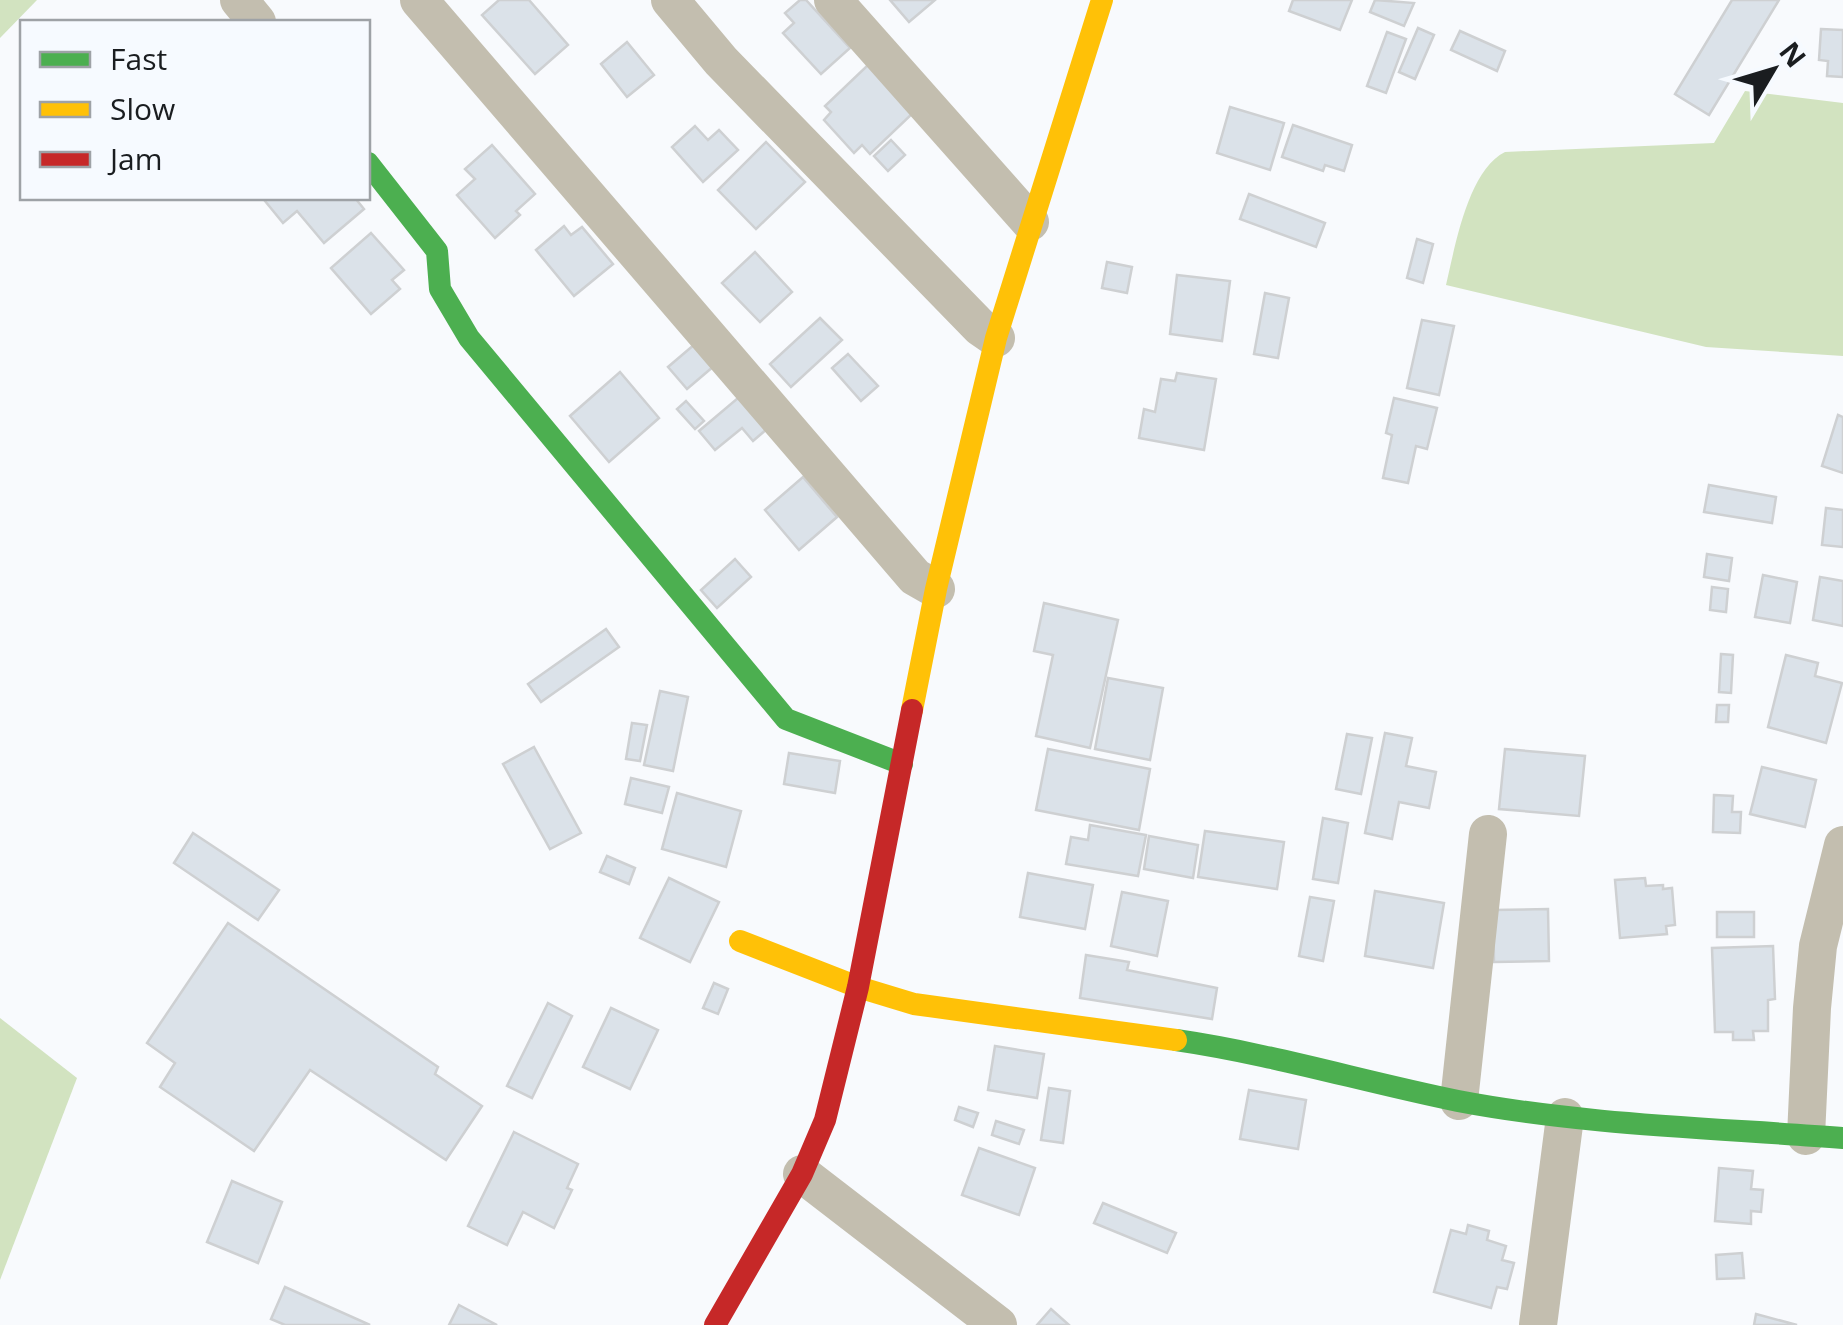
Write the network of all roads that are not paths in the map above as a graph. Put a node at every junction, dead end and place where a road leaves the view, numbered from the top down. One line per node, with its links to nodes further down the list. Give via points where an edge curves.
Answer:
1 (239, 0): 6 (street)
2 (419, 0): 10 (street, via 915,577)
3 (670, 0): 9 (street, via 721,62)
4 (832, 0): 8 (street)
5 (1102, 0): 8 (street)
6 (255, 20)
7 (370, 166): 11 (street, via 437,251 440,289 469,338 786,719)
8 (1030, 222): 9 (street)
9 (996, 338): 10 (street)
10 (936, 589): 11 (street)
11 (902, 764): 15 (street)
12 (1488, 834): 16 (street)
13 (1843, 845): 18 (street, via 1818,946)
14 (740, 941): 15 (street)
15 (858, 987): 16 (street, via 914,1004 1224,1047); 19 (street, via 825,1120)
16 (1460, 1101): 17 (street)
17 (1564, 1117): 18 (street); 22 (street)
18 (1824, 1137)
19 (802, 1174): 20 (street); 21 (street)
20 (715, 1325)
21 (998, 1325)
22 (1538, 1325)

